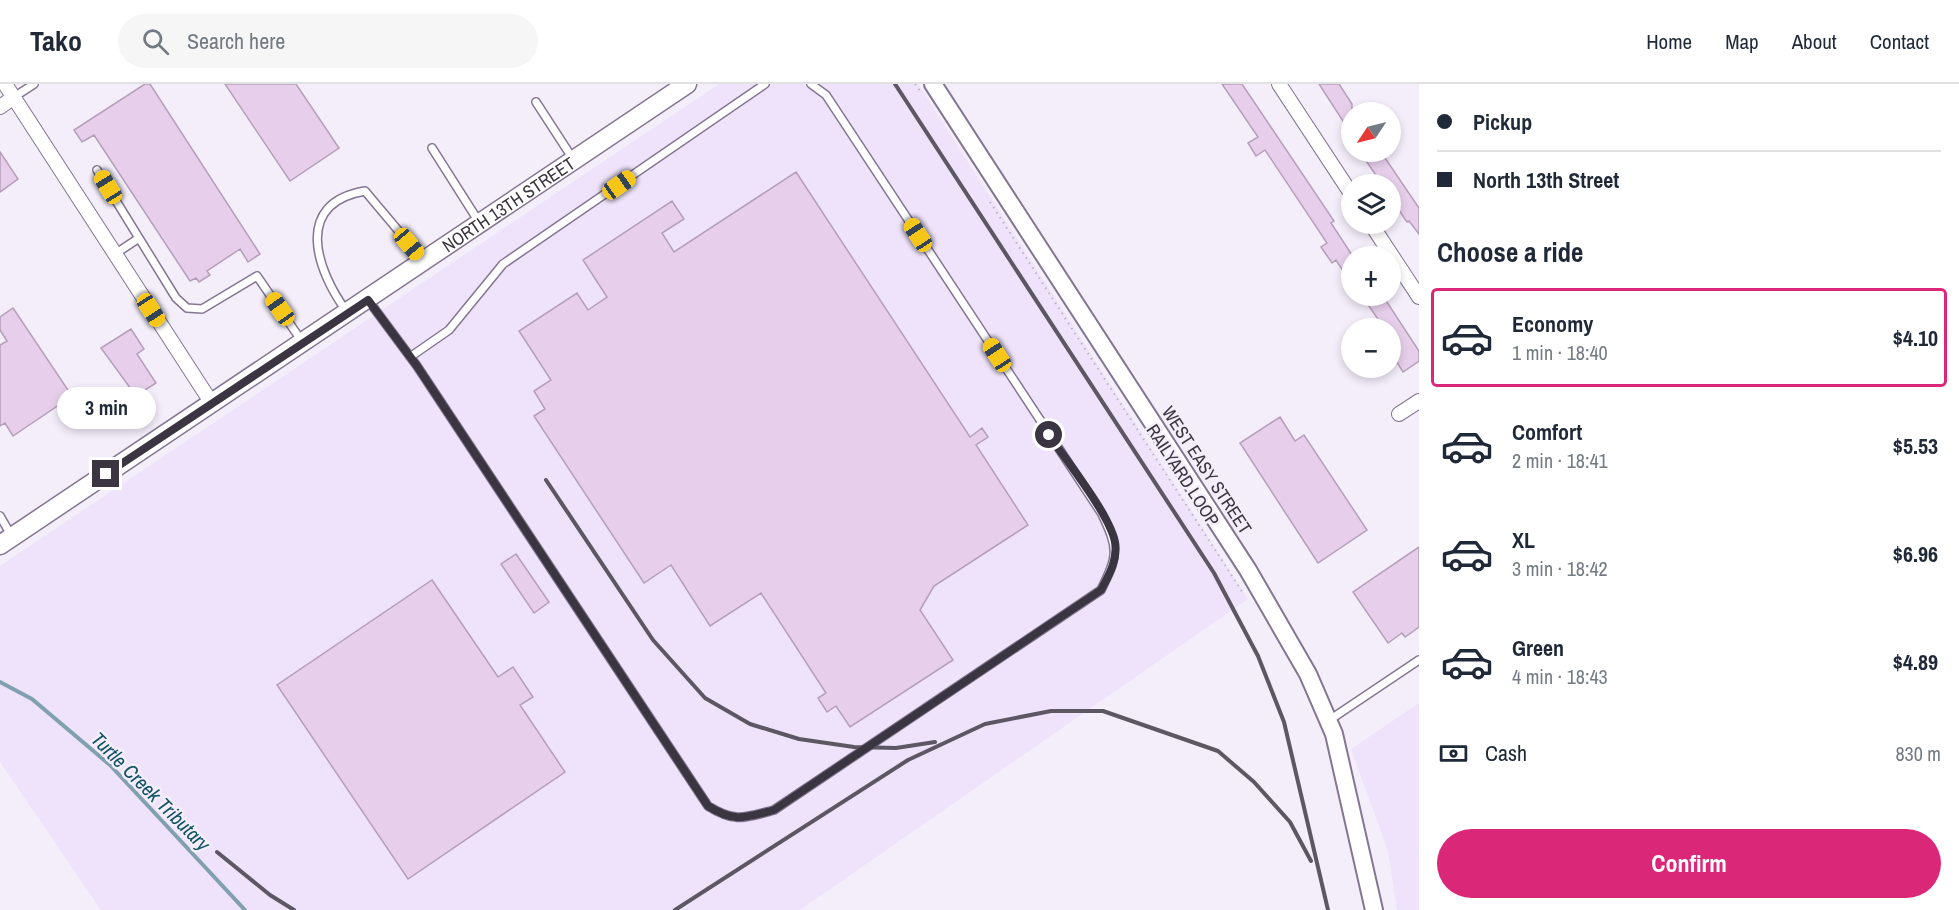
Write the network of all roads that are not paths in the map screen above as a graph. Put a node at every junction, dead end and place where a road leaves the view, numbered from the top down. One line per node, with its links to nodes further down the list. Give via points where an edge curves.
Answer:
1 (5, 84): 8 (street)
2 (34, 84): 8 (lane)
3 (687, 84): 12 (main road, NORTH 13TH STREET)
4 (765, 84): 24 (lane, via 503,264 449,330)
5 (811, 84): 24 (lane, via 826,95 1102,514 1115,541 1114,563 1101,590 1091,597 774,810 726,818 708,806)
6 (1278, 84): 14 (street)
7 (927, 89): 31 (street, WEST EASY STREET, via 1248,570 1308,674)
8 (14, 98): 10 (street); 18 (street)
9 (536, 102): 12 (lane)
10 (0, 107)
11 (432, 148): 15 (lane)
12 (574, 161): 15 (main road, NORTH 13TH STREET)
13 (98, 170): 17 (lane)
14 (1341, 178)
15 (480, 224): 19 (main road, NORTH 13TH STREET)
16 (1378, 234): 20 (street)
17 (139, 238): 18 (lane); 23 (lane, via 176,298 187,308 202,309 257,276)
18 (115, 254): 26 (street)
19 (424, 262): 21 (main road, NORTH 13TH STREET); 22 (lane, via 365,191 344,195 324,210 316,227 321,261 331,290)
20 (1419, 297)
21 (368, 300): 22 (main road, NORTH 13TH STREET); 24 (lane)
22 (347, 313): 23 (main road, NORTH 13TH STREET)
23 (303, 343): 26 (main road, NORTH 13TH STREET)
24 (410, 357)
25 (1419, 401): 27 (street)
26 (211, 402): 29 (main road, NORTH 13TH STREET)
27 (1399, 414)
28 (0, 516): 29 (lane)
29 (6, 541)
30 (1419, 660): 31 (lane)
31 (1328, 721): 32 (street, WEST EASY STREET)
32 (1374, 910)

